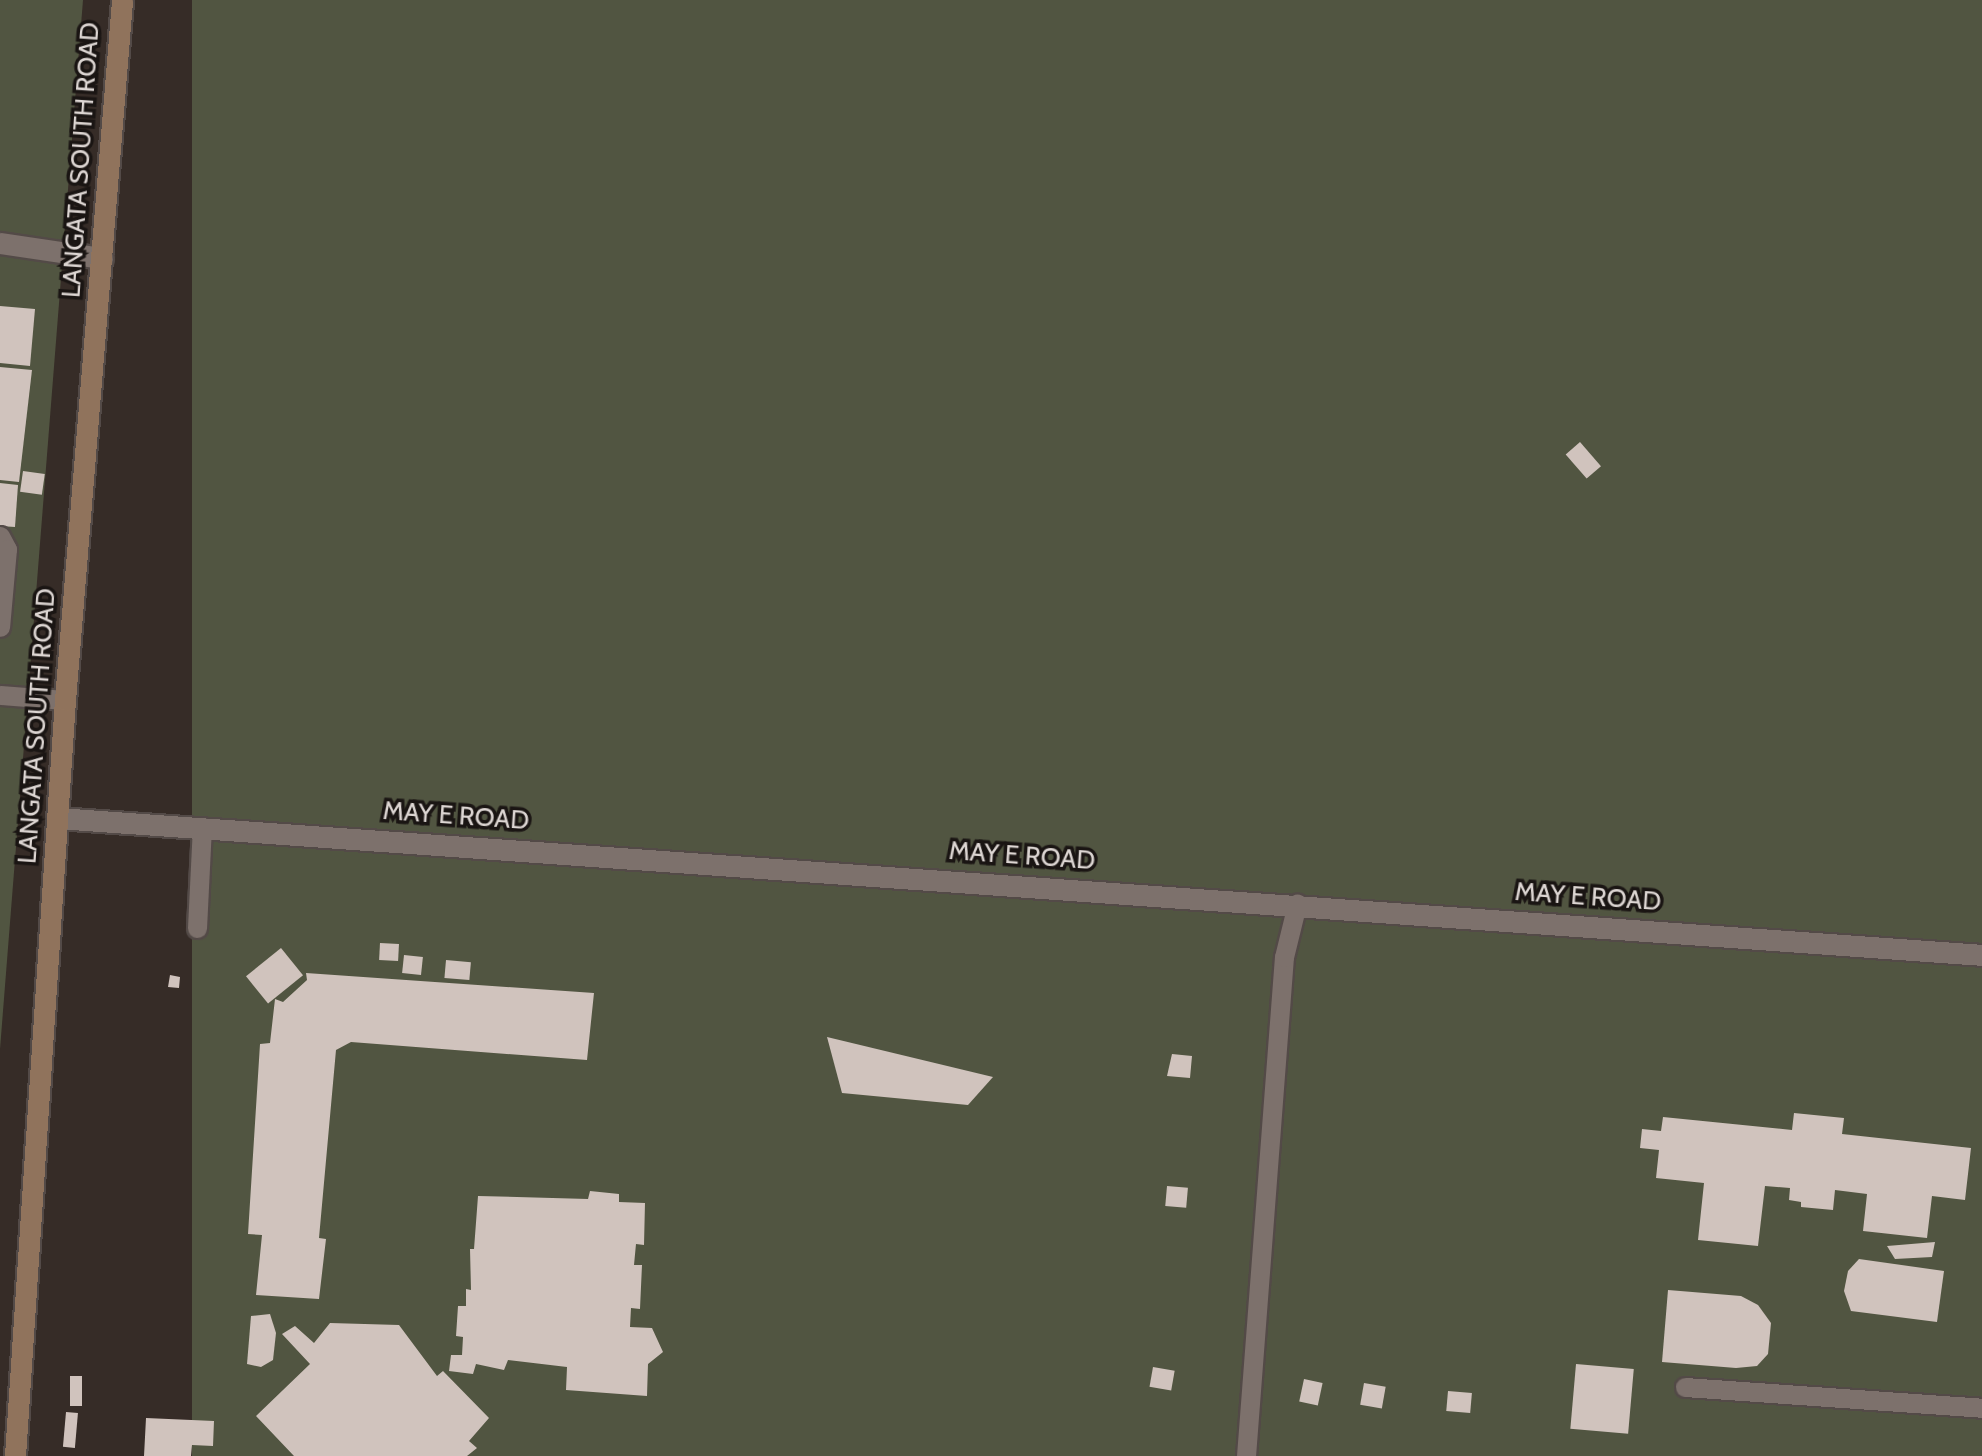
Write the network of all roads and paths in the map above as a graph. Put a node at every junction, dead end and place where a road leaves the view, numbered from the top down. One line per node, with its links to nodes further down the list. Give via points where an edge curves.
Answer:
1 (122, 0): 3 (street, LANGATA SOUTH ROAD)
2 (0, 243): 3 (street)
3 (102, 258): 7 (street, LANGATA SOUTH ROAD)
4 (0, 536): 5 (lane, via 7,549)
5 (0, 626)
6 (0, 695): 7 (lane)
7 (65, 700): 8 (street, LANGATA SOUTH ROAD)
8 (58, 818): 9 (street, MAY E ROAD); 15 (street, LANGATA SOUTH ROAD)
9 (202, 827): 10 (street, MAY E ROAD); 11 (lane)
10 (1297, 904): 12 (street, MAY E ROAD); 16 (lane, via 1284,957)
11 (197, 928)
12 (1982, 955)
13 (1685, 1387): 14 (lane)
14 (1982, 1408)
15 (15, 1456)
16 (1246, 1456)

